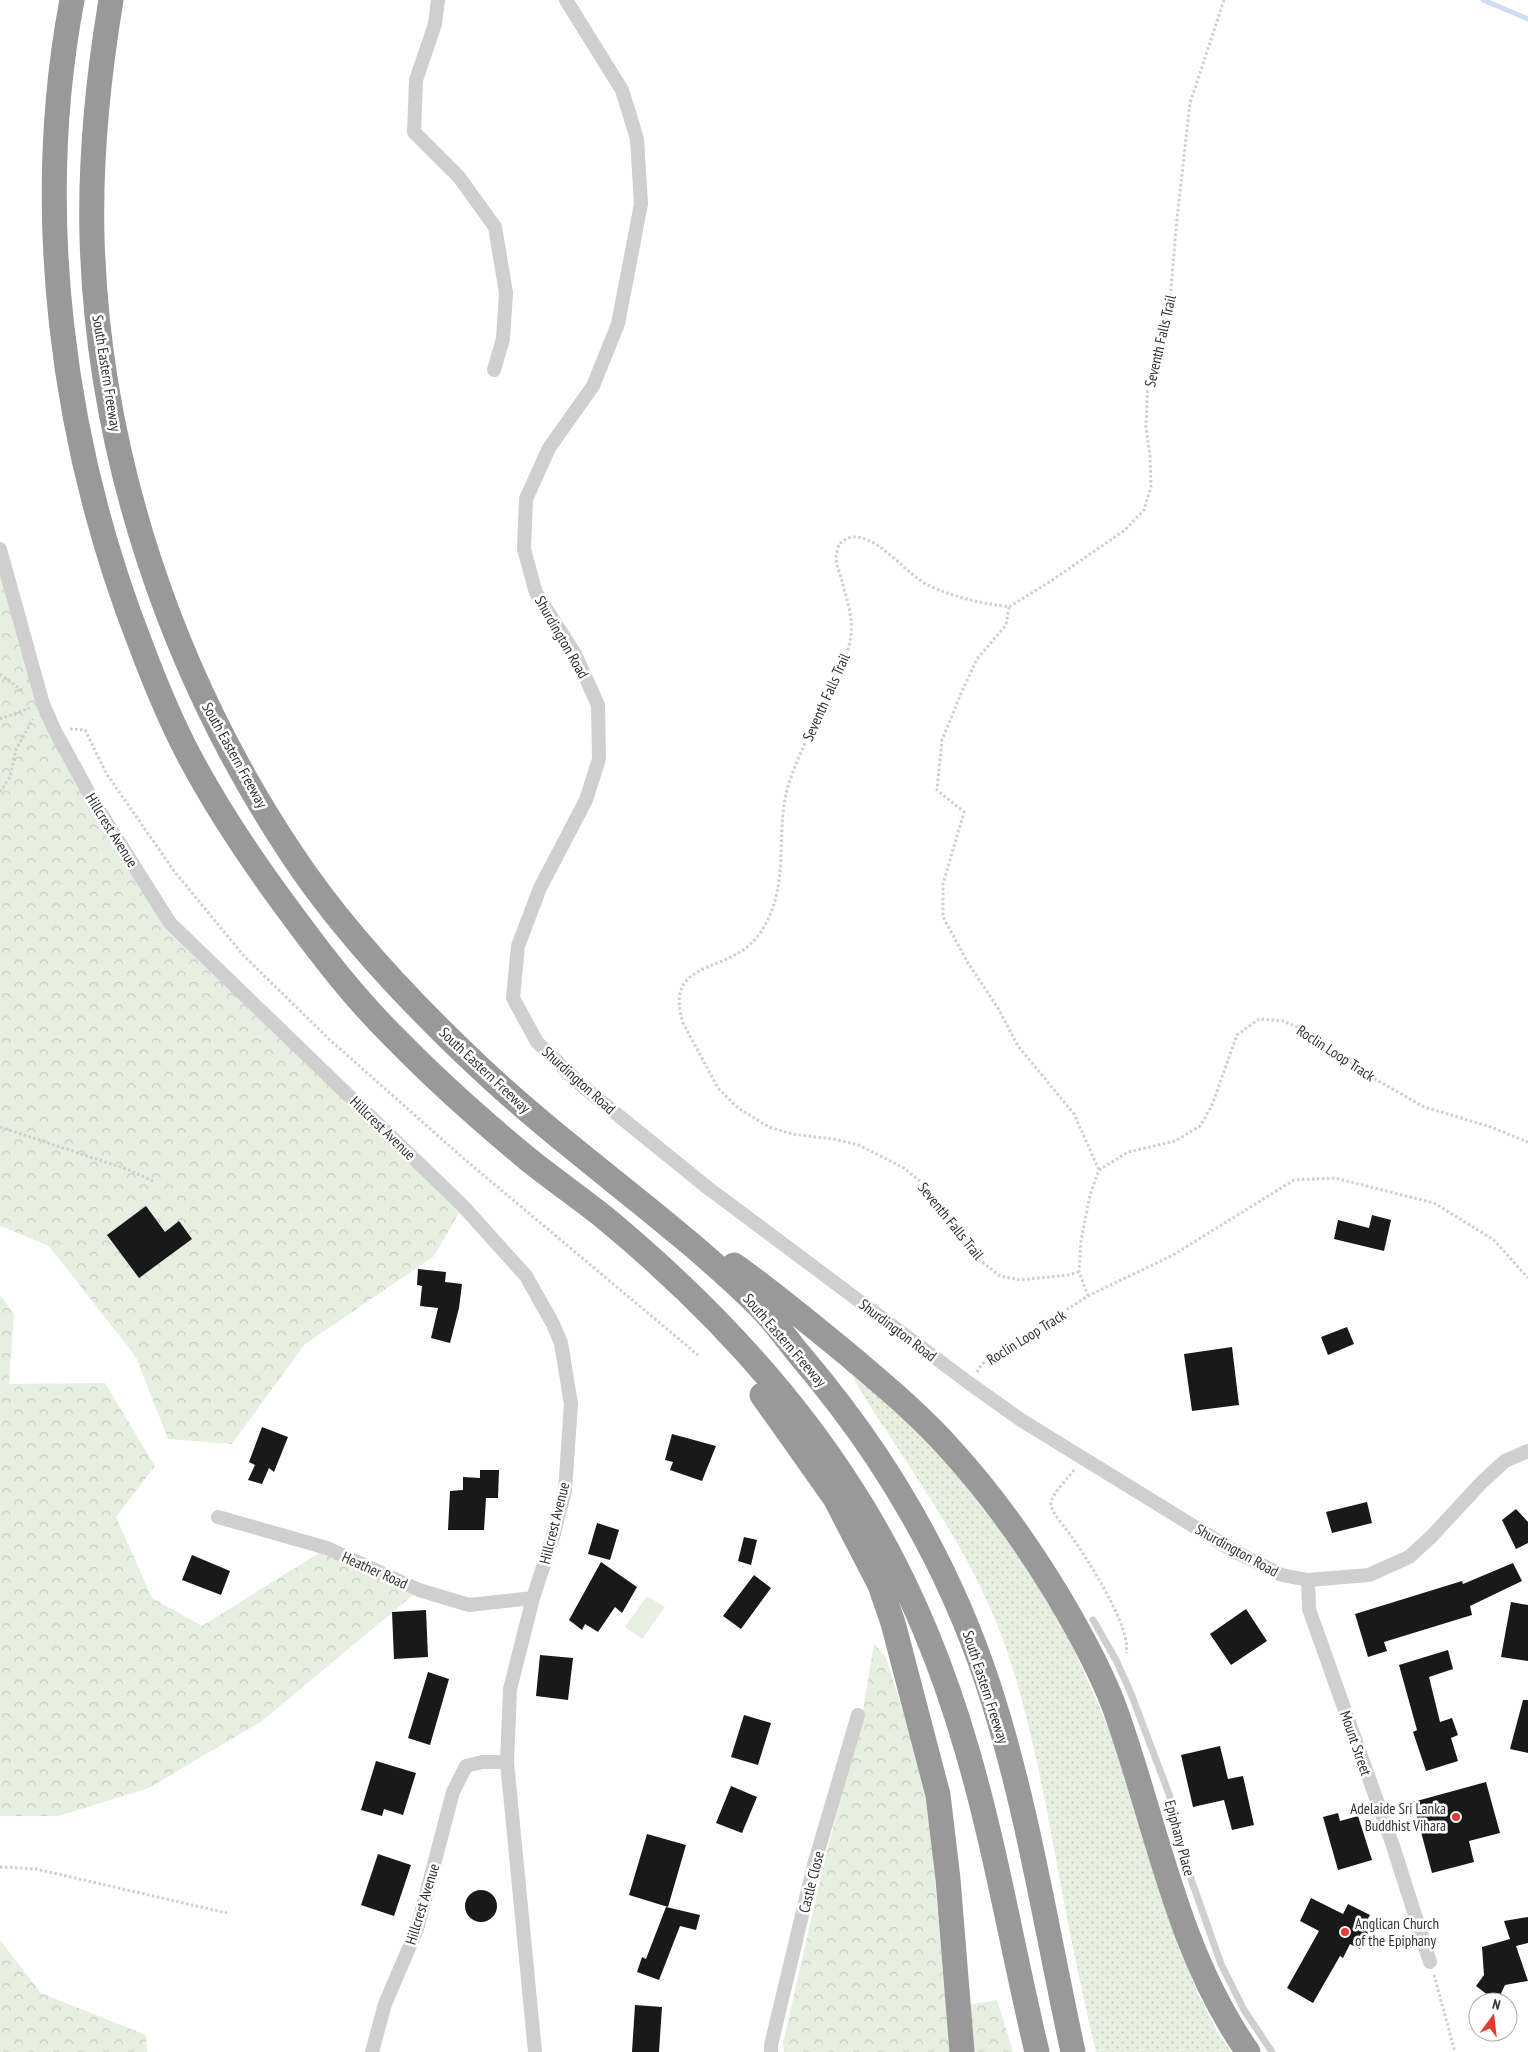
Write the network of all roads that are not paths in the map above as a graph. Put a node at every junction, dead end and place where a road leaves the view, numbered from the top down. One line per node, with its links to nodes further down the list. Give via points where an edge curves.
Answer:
1 (72, 0): 8 (highway, via 56,132 56,221 61,315 73,412 93,501 119,589 188,753 258,870 331,968 395,1039 529,1160 604,1217)
2 (111, 0): 7 (highway, South Eastern Freeway, via 102,50 94,142 92,236 98,326 114,423 135,515 164,605 200,691 242,774 288,848 348,928 412,1000 480,1068)
3 (438, 0): 5 (street, via 435,24 416,80 414,132 459,177 495,227 506,292 502,339)
4 (566, 0): 11 (street, Shurdington Road, via 622,90 637,139 640,204 618,324 593,386 549,448 526,500 524,549 536,593 576,654 598,704 599,759 586,800 540,888 518,946 513,998 537,1042 582,1086 708,1188 969,1383 1021,1420 1234,1552 1282,1575)
5 (494, 370)
6 (0, 549): 12 (street, Hillcrest Avenue, via 43,704 55,731 94,804 170,923 463,1206 526,1276 553,1324 561,1343 571,1404 565,1491)
7 (623, 1188): 17 (highway, via 779,1297 895,1395 954,1453 1023,1538 1073,1620 1110,1697 1178,1908 1208,1982); 23 (highway, South Eastern Freeway, via 694,1246 764,1311 823,1382 877,1457 950,1586 986,1678 1014,1772)
8 (674, 1279): 21 (highway, via 784,1424 835,1498 880,1585 936,1785 948,1879); 22 (highway, via 740,1345 800,1416 852,1490 900,1573 937,1661 966,1747)
9 (1528, 1450): 11 (street, Shurdington Road, via 1505,1461 1488,1476 1409,1557 1369,1575)
10 (218, 1517): 12 (street, Heather Road, via 327,1548 419,1590 469,1605)
11 (1308, 1580): 16 (street, Mount Street, via 1309,1609 1393,1846)
12 (533, 1598): 15 (street, Hillcrest Avenue, via 510,1690)
13 (1093, 1620): 24 (lane, Epiphany Place, via 1130,1691 1169,1794 1191,1879 1221,1964 1244,2010)
14 (858, 1714): 20 (street, Castle Close, via 814,1865 771,2045)
15 (507, 1762): 18 (street, Hillcrest Avenue, via 466,1766 453,1792 417,1929 385,2004); 19 (street, Hillcrest Avenue)
16 (1430, 1962)
17 (1242, 2046)
18 (372, 2052)
19 (535, 2052)
20 (772, 2052)
21 (962, 2052)
22 (1037, 2052)
23 (1073, 2052)
24 (1272, 2052)

